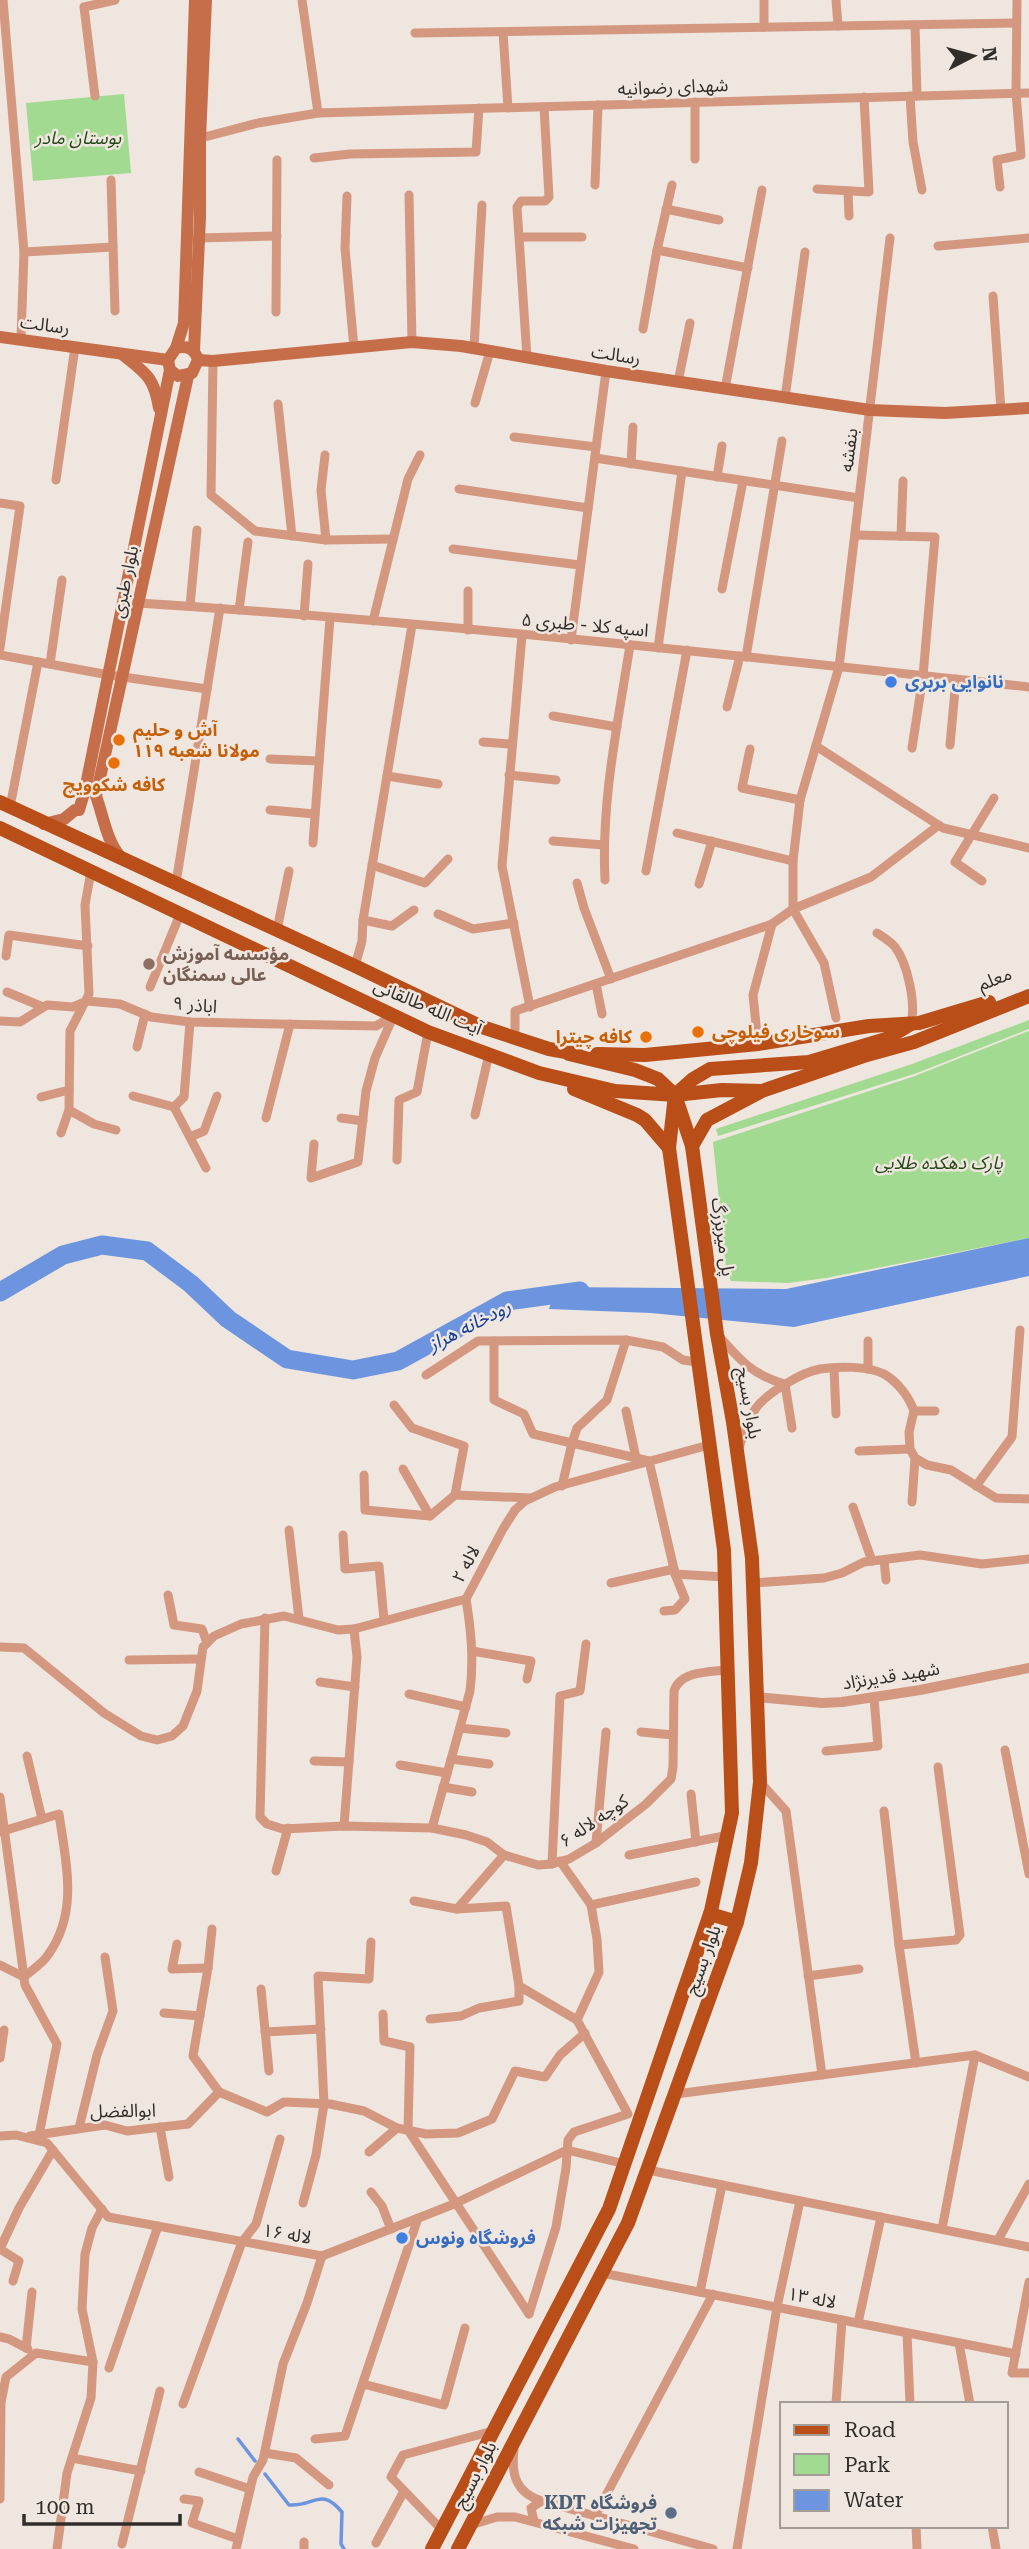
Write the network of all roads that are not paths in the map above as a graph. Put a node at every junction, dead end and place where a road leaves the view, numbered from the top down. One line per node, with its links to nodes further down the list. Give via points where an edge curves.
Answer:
1 (3, 0): 53 (street)
2 (115, 0): 17 (street, via 84,7)
3 (195, 0): 26 (main road)
4 (206, 0): 26 (main road)
5 (302, 0): 25 (street)
6 (764, 0): 12 (street)
7 (836, 0): 11 (street)
8 (1017, 0): 9 (street)
9 (1016, 23): 10 (street); 15 (street)
10 (915, 25): 11 (street); 18 (street)
11 (838, 26): 12 (street)
12 (764, 27): 13 (street)
13 (503, 32): 14 (street); 22 (street)
14 (415, 33)
15 (1016, 93): 16 (street, شهدای رضوانیه); 18 (street, شهدای رضوانیه); 33 (street, via 1021,155 996,160)
16 (1029, 93)
17 (95, 96)
18 (914, 96): 19 (street, شهدای رضوانیه); 36 (street, via 913,142)
19 (864, 97): 20 (street, شهدای رضوانیه); 37 (street, via 869,192)
20 (695, 102): 21 (street, شهدای رضوانیه); 28 (street)
21 (598, 105): 23 (street, شهدای رضوانیه); 31 (street)
22 (508, 107): 23 (street, شهدای رضوانیه); 24 (street, شهدای رضوانیه)
23 (544, 107): 45 (street, via 549,197 518,203)
24 (479, 108): 25 (street, شهدای رضوانیه); 27 (street, via 476,152)
25 (318, 113): 26 (street, شهدای رضوانیه)
26 (194, 139): 47 (main road); 65 (main road, via 184,323)
27 (314, 158)
28 (695, 159)
29 (277, 160): 44 (street)
30 (111, 180): 51 (street)
31 (595, 185)
32 (672, 185): 41 (street)
33 (1000, 187)
34 (817, 189): 37 (street)
35 (762, 190): 55 (street)
36 (922, 190)
37 (848, 191): 42 (street)
38 (409, 195): 63 (street)
39 (347, 196): 66 (street, via 345,248)
40 (482, 205): 67 (street)
41 (666, 209): 43 (street); 52 (street)
42 (849, 216)
43 (719, 219)
44 (277, 236): 47 (street); 58 (street)
45 (520, 237): 46 (street); 71 (street)
46 (582, 237)
47 (199, 238): 70 (main road)
48 (890, 238): 82 (street, بنفشه)
49 (1029, 238): 50 (street)
50 (939, 246)
51 (113, 247): 53 (street); 57 (street)
52 (657, 250): 55 (street); 60 (street)
53 (24, 252): 62 (street)
54 (805, 252): 78 (street)
55 (748, 268): 77 (street)
56 (993, 296): 83 (street)
57 (115, 311)
58 (276, 312)
59 (690, 323): 76 (street)
60 (643, 329)
61 (0, 337): 62 (main road, رسالت)
62 (21, 339): 64 (main road, رسالت)
63 (412, 342): 66 (main road, رسالت); 67 (main road, رسالت)
64 (75, 347): 69 (main road, رسالت); 96 (street)
65 (176, 348): 70 (main road, via 185,347); 73 (main road)
66 (354, 348): 72 (main road, رسالت)
67 (474, 348): 68 (main road, رسالت)
68 (490, 351): 71 (main road, رسالت); 79 (street)
69 (122, 354): 73 (main road, رسالت); 85 (main road, via 151,377 160,415)
70 (196, 356): 72 (main road, رسالت); 75 (main road, via 195,369)
71 (527, 357): 74 (main road, رسالت)
72 (213, 361): 106 (street, via 211,495 255,531)
73 (169, 365): 75 (main road, via 178,376); 85 (main road, بلوار طبری)
74 (606, 371): 76 (main road, رسالت); 89 (street)
75 (188, 376): 117 (main road, بلوار طبری)
76 (678, 382): 77 (main road, رسالت)
77 (725, 389): 78 (main road, رسالت)
78 (785, 398): 82 (main road, رسالت)
79 (475, 403)
80 (278, 404): 106 (street)
81 (1029, 408): 83 (main road, رسالت)
82 (870, 410): 83 (main road, رسالت, via 945,414); 101 (street, بنفشه)
83 (1000, 410)
84 (633, 427): 93 (street)
85 (158, 432): 137 (main road, بلوار طبری)
86 (514, 437): 89 (street)
87 (782, 442): 99 (street)
88 (722, 446): 95 (street)
89 (596, 447): 92 (street)
90 (325, 455): 109 (street, via 321,489)
91 (420, 455): 108 (street, via 408,479)
92 (595, 458): 93 (street); 103 (street)
93 (631, 464): 94 (street)
94 (682, 471): 95 (street); 130 (street)
95 (718, 477): 97 (street)
96 (56, 480)
97 (743, 481): 99 (street); 115 (street)
98 (903, 481): 107 (street)
99 (775, 485): 101 (street); 133 (street)
100 (459, 489): 103 (street)
101 (859, 498): 105 (street, بنفشه)
102 (0, 503): 129 (street, via 20,506)
103 (588, 508): 113 (street)
104 (197, 530): 118 (street)
105 (855, 535): 107 (street); 136 (street, بنفشه)
106 (292, 536): 109 (street)
107 (901, 536): 138 (street, via 935,537)
108 (393, 539): 109 (street); 123 (street)
109 (326, 540)
110 (248, 541): 120 (street)
111 (453, 549): 113 (street)
112 (308, 564): 121 (street)
113 (580, 565): 127 (street)
114 (62, 580): 135 (street)
115 (722, 589)
116 (468, 591): 125 (street)
117 (138, 603): 118 (street, اسپه کلا - طبری ۵); 137 (main road, بلوار طبری)
118 (190, 606): 119 (street, اسپه کلا - طبری ۵)
119 (220, 608): 120 (street, اسپه کلا - طبری ۵); 141 (street)
120 (239, 610): 121 (street, اسپه کلا - طبری ۵)
121 (304, 616): 122 (street, اسپه کلا - طبری ۵)
122 (330, 618): 123 (street, اسپه کلا - طبری ۵); 152 (street)
123 (373, 621): 124 (street, اسپه کلا - طبری ۵)
124 (412, 625): 125 (street, اسپه کلا - طبری ۵); 154 (street)
125 (468, 630): 126 (street, اسپه کلا - طبری ۵)
126 (522, 635): 127 (street, اسپه کلا - طبری ۵); 146 (street)
127 (571, 640): 128 (street, اسپه کلا - طبری ۵)
128 (630, 645): 130 (street, اسپه کلا - طبری ۵); 144 (street)
129 (0, 648)
130 (658, 648): 131 (street, اسپه کلا - طبری ۵)
131 (687, 650): 133 (street, اسپه کلا - طبری ۵); 179 (street)
132 (0, 655): 134 (street)
133 (743, 656): 136 (street, اسپه کلا - طبری ۵); 142 (street)
134 (38, 662): 135 (street); 160 (street)
135 (50, 664): 137 (street)
136 (839, 667): 138 (street, اسپه کلا - طبری ۵); 148 (street, بنفشه)
137 (115, 676): 141 (street); 157 (main road, بلوار طبری)
138 (923, 676): 139 (street, اسپه کلا - طبری ۵); 149 (street)
139 (956, 679): 140 (street, اسپه کلا - طبری ۵); 147 (street)
140 (1029, 687)
141 (207, 689): 182 (street)
142 (727, 707)
143 (553, 716): 144 (street)
144 (617, 727): 171 (street)
145 (482, 742): 146 (street)
146 (511, 744): 153 (street)
147 (950, 745)
148 (816, 746): 159 (street, بنفشه); 164 (street)
149 (912, 748)
150 (750, 749): 159 (street, via 742,788)
151 (270, 759): 152 (street)
152 (319, 761): 162 (street)
153 (509, 775): 155 (street); 190 (street, via 502,866)
154 (387, 776): 156 (street); 176 (street)
155 (556, 780)
156 (438, 784)
157 (90, 793): 163 (main road, via 79,810); 173 (main road, via 106,824 110,846)
158 (994, 798): 167 (street)
159 (800, 800): 175 (street, بنفشه)
160 (5, 805): 163 (main road, آیت الله طالقانی)
161 (270, 810): 162 (street)
162 (315, 814): 170 (street)
163 (44, 824): 173 (main road, آیت الله طالقانی)
164 (939, 825): 167 (street); 185 (street, via 871,877)
165 (0, 828): 177 (main road, آیت الله طالقانی)
166 (677, 833): 169 (street)
167 (972, 835): 172 (street); 181 (street, via 955,862)
168 (553, 841): 171 (street)
169 (712, 841): 175 (street); 184 (street)
170 (313, 843)
171 (604, 845): 180 (street)
172 (1029, 848)
173 (123, 859): 182 (main road, آیت الله طالقانی)
174 (448, 859): 176 (street, via 425,883)
175 (793, 861): 185 (street, بنفشه)
176 (372, 865): 189 (street)
177 (91, 871): 187 (main road, آیت الله طالقانی); 194 (street, via 85,905)
178 (289, 871): 192 (street)
179 (646, 871)
180 (606, 880)
181 (982, 881)
182 (176, 883): 192 (main road, آیت الله طالقانی)
183 (577, 883): 197 (street)
184 (699, 884)
185 (793, 909): 191 (street); 209 (street, via 824,963)
186 (414, 910): 189 (street, via 392,926)
187 (181, 912): 199 (street); 208 (main road, آیت الله طالقانی)
188 (438, 914): 190 (street, via 473,929)
189 (363, 920): 196 (street)
190 (514, 923): 205 (street)
191 (772, 924): 197 (street); 216 (street, via 752,995)
192 (277, 930): 196 (main road, آیت الله طالقانی)
193 (877, 933): 213 (street, via 895,947 910,981)
194 (88, 946): 195 (street, via 9,935); 203 (street)
195 (6, 956)
196 (355, 966): 215 (main road, آیت الله طالقانی)
197 (611, 979): 198 (street)
198 (596, 984): 205 (street); 207 (street)
199 (150, 987)
200 (1029, 987): 213 (main road, معلم, via 974,1008)
201 (8, 992): 204 (street)
202 (1029, 996): 226 (main road, آیت الله طالقانی, via 914,1042)
203 (87, 1001): 204 (street, اباذر ۹, via 73,1007); 206 (street, اباذر ۹, via 120,1004); 223 (street, via 70,1031)
204 (43, 1007): 210 (street, اباذر ۹, via 20,1022)
205 (530, 1007): 215 (street, via 515,1012)
206 (145, 1014): 211 (street, اباذر ۹); 217 (street)
207 (603, 1014)
208 (393, 1016): 212 (street, اباذر ۹, via 376,1026); 214 (main road, آیت الله طالقانی); 236 (street, via 375,1058)
209 (836, 1018)
210 (0, 1021)
211 (190, 1022): 212 (street, اباذر ۹); 231 (street, via 184,1097)
212 (290, 1024): 234 (street)
213 (911, 1024): 216 (main road, آیت الله طالقانی); 221 (main road, via 886,1039 809,1062)
214 (428, 1032): 218 (main road, آیت الله طالقانی); 243 (street, via 417,1092 400,1100)
215 (515, 1039): 219 (main road, آیت الله طالقانی)
216 (758, 1044): 219 (main road, آیت الله طالقانی, via 645,1055)
217 (137, 1047)
218 (489, 1054): 222 (main road, آیت الله طالقانی); 233 (street)
219 (569, 1054): 220 (main road)
220 (622, 1067): 225 (main road, via 628,1081); 227 (main road, via 658,1079)
221 (719, 1068): 224 (main road, via 712,1080); 227 (main road, via 692,1079)
222 (539, 1073): 225 (main road, آیت الله طالقانی); 242 (main road, via 637,1115)
223 (69, 1090): 230 (street); 232 (street)
224 (722, 1090): 226 (main road, آیت الله طالقانی); 227 (main road, آیت الله طالقانی)
225 (615, 1091): 227 (main road, آیت الله طالقانی)
226 (762, 1091): 241 (main road, via 707,1120)
227 (675, 1095): 241 (main road, پل میربزرگ); 242 (main road)
228 (132, 1096): 231 (street)
229 (217, 1096): 239 (street, via 204,1131)
230 (41, 1097)
231 (174, 1107): 239 (street)
232 (69, 1110): 237 (street); 238 (street)
233 (475, 1115)
234 (266, 1118)
235 (341, 1118): 236 (street)
236 (363, 1121): 240 (street, via 358,1162 311,1178)
237 (116, 1130)
238 (61, 1133)
239 (190, 1138): 244 (street)
240 (314, 1144)
241 (692, 1146): 246 (main road, پل میربزرگ)
242 (669, 1148): 250 (main road, بلوار بسیج)
243 (397, 1160)
244 (206, 1168)
245 (1020, 1330): 273 (street, via 1012,1437)
246 (717, 1334): 254 (street, via 745,1366); 260 (main road, بلوار بسیج)
247 (626, 1340): 248 (street); 250 (street, via 663,1347 683,1360); 263 (street, via 607,1400 577,1428)
248 (494, 1341): 253 (street, via 478,1341); 263 (street, via 494,1400 524,1413 533,1434)
249 (868, 1341): 252 (street)
250 (697, 1362): 261 (main road, بلوار بسیج)
251 (834, 1369): 252 (street); 254 (street, via 818,1369); 259 (street)
252 (868, 1369): 258 (street, via 897,1384)
253 (426, 1375)
254 (785, 1384): 262 (street); 266 (street, via 756,1408)
255 (394, 1405): 274 (street, via 412,1428 464,1446)
256 (626, 1411): 268 (street)
257 (935, 1411): 258 (street)
258 (914, 1412): 267 (street, via 909,1432)
259 (836, 1414)
260 (733, 1422): 261 (main road, via 725,1411 718,1410); 266 (main road, بلوار بسیج)
261 (706, 1426): 264 (main road, بلوار بسیج)
262 (792, 1428)
263 (572, 1443): 268 (street); 272 (street)
264 (709, 1445): 269 (street, لاله ۲); 286 (main road, بلوار بسیج)
265 (859, 1451): 267 (street)
266 (737, 1452): 289 (main road, بلوار بسیج)
267 (912, 1454): 273 (street); 277 (street)
268 (636, 1458): 269 (street)
269 (649, 1461): 272 (street, لاله ۲); 285 (street)
270 (403, 1469): 279 (street)
271 (364, 1475): 279 (street, via 365,1510)
272 (562, 1486): 275 (street, لاله ۲)
273 (976, 1486): 276 (street, via 996,1498)
274 (455, 1495): 275 (street); 279 (street)
275 (532, 1498): 291 (street, لاله ۲, via 509,1519)
276 (1029, 1499)
277 (912, 1502)
278 (853, 1507): 284 (street)
279 (430, 1516)
280 (289, 1530): 294 (street)
281 (343, 1535): 295 (street, via 345,1569 379,1566)
282 (1029, 1559): 283 (street, via 982,1563 920,1555)
283 (884, 1560): 284 (street); 287 (street)
284 (872, 1561): 289 (street, via 824,1578)
285 (675, 1571): 286 (street); 288 (street); 292 (street, via 685,1599 675,1610)
286 (724, 1577): 304 (main road, بلوار بسیج)
287 (886, 1580)
288 (611, 1583)
289 (753, 1583): 309 (main road, بلوار بسیج)
290 (168, 1595): 297 (street, via 174,1625 202,1629)
291 (466, 1599): 295 (street, لاله ۲); 300 (street)
292 (664, 1611)
293 (265, 1618): 294 (street, لاله ۲); 297 (street, لاله ۲, via 241,1624); 335 (street, کوچه لاله ۶, via 260,1817 267,1824)
294 (299, 1619): 296 (street, لاله ۲, via 338,1630)
295 (384, 1620): 296 (street, لاله ۲)
296 (354, 1629): 307 (street)
297 (208, 1643): 302 (street)
298 (586, 1644): 343 (street, via 580,1691 561,1696)
299 (0, 1647): 302 (street, via 24,1648 104,1713 141,1736 157,1740 172,1736 186,1720 197,1691)
300 (472, 1651): 305 (street, via 531,1661); 311 (street)
301 (129, 1660): 302 (street)
302 (200, 1660)
303 (1029, 1668): 310 (street, شهید قدیرنژاد)
304 (727, 1670): 316 (street, کوچه لاله ۶, via 701,1673 676,1684); 338 (main road, بلوار بسیج)
305 (527, 1679)
306 (320, 1682): 307 (street)
307 (355, 1687): 322 (street)
308 (409, 1694): 311 (street)
309 (757, 1697): 310 (street, شهید قدیرنژاد, via 822,1703); 327 (main road, بلوار بسیج)
310 (874, 1698): 318 (street, via 878,1746)
311 (466, 1707): 312 (street)
312 (460, 1728): 315 (street); 320 (street)
313 (606, 1732): 340 (street)
314 (641, 1732): 316 (street)
315 (506, 1733)
316 (674, 1735): 340 (street, کوچه لاله ۶, via 671,1779)
317 (1005, 1750): 345 (street)
318 (826, 1751)
319 (27, 1756): 333 (street)
320 (451, 1759): 323 (street); 326 (street)
321 (314, 1761): 322 (street)
322 (349, 1762): 334 (street)
323 (489, 1764)
324 (400, 1765): 326 (street)
325 (938, 1768): 355 (street, via 960,1935 956,1940)
326 (447, 1773): 328 (street)
327 (760, 1782): 351 (main road, بلوار بسیج, via 751,1863); 360 (street, via 786,1811)
328 (443, 1787): 329 (street); 336 (street)
329 (471, 1792)
330 (691, 1794): 339 (street)
331 (0, 1797): 337 (street)
332 (884, 1811): 355 (street)
333 (42, 1819): 337 (street); 361 (street, via 59,1814 70,1883 63,1929 47,1957)
334 (344, 1826): 335 (street, کوچه لاله ۶); 336 (street, کوچه لاله ۶)
335 (288, 1828): 344 (street)
336 (432, 1828): 341 (street, کوچه لاله ۶, via 487,1842)
337 (2, 1832): 361 (street)
338 (729, 1835): 339 (street); 350 (main road, بلوار بسیج)
339 (696, 1842): 342 (street)
340 (596, 1843): 343 (street, کوچه لاله ۶)
341 (504, 1855): 343 (street, کوچه لاله ۶, via 538,1865); 349 (street)
342 (629, 1855)
343 (556, 1863): 348 (street)
344 (276, 1871)
345 (1029, 1874)
346 (696, 1882): 348 (street)
347 (414, 1901): 349 (street)
348 (591, 1905): 368 (street, via 598,1972)
349 (457, 1909): 362 (street, via 506,1906)
350 (710, 1914): 351 (main road); 393 (main road, بلوار بسیج)
351 (737, 1922): 380 (main road, بلوار بسیج)
352 (212, 1929): 358 (street)
353 (371, 1942): 369 (street, via 369,1979 318,1976)
354 (177, 1944): 358 (street, via 172,1969)
355 (899, 1945): 375 (street)
356 (105, 1957): 383 (street, via 113,2011)
357 (0, 1965): 361 (street)
358 (208, 1968): 366 (street)
359 (859, 1969): 360 (street)
360 (808, 1976): 377 (street)
361 (24, 1977): 386 (street, via 57,2043)
362 (519, 1986): 367 (street, via 519,2001); 368 (street)
363 (261, 1989): 371 (street)
364 (164, 2012): 366 (street)
365 (383, 2014): 385 (street, via 384,2041 410,2047)
366 (200, 2017): 379 (street, via 193,2056)
367 (430, 2019)
368 (577, 2020): 372 (street)
369 (321, 2029): 371 (street); 381 (street)
370 (4, 2030): 374 (street)
371 (265, 2032): 376 (street)
372 (585, 2033): 385 (street, via 560,2055 545,2077 515,2071 492,2119 458,2133); 391 (street, via 628,2114 574,2132)
373 (975, 2055): 375 (street); 378 (street); 407 (street)
374 (0, 2058)
375 (916, 2063): 377 (street)
376 (269, 2071)
377 (822, 2075): 380 (street)
378 (1029, 2077)
379 (219, 2092): 381 (street, via 267,2112 284,2102); 382 (street, ابوالفضل, via 188,2124)
380 (676, 2094): 394 (main road, بلوار بسیج)
381 (324, 2104): 384 (street, via 364,2111); 400 (street)
382 (160, 2127): 383 (street, ابوالفضل, via 127,2131 105,2125); 395 (street)
383 (79, 2128): 386 (street, ابوالفضل)
384 (397, 2128): 385 (street); 392 (street)
385 (408, 2130): 401 (street)
386 (38, 2135): 388 (street, ابوالفضل)
387 (0, 2136): 388 (street, لاله ۱۶)
388 (25, 2137): 390 (street, لاله ۱۶, via 47,2143)
389 (281, 2139): 409 (street, via 256,2224)
390 (53, 2150): 402 (street, لاله ۱۶); 413 (street, via 0,2249 19,2261)
391 (567, 2150): 393 (street); 401 (street, لاله ۱۶); 401 (street, via 556,2227 529,2314)
392 (369, 2152)
393 (625, 2164): 437 (main road, بلوار بسیج, via 609,2209)
394 (648, 2170): 397 (street); 412 (main road, بلوار بسیج)
395 (169, 2177)
396 (1029, 2184): 408 (street)
397 (722, 2185): 399 (street); 416 (street)
398 (371, 2192): 406 (street)
399 (800, 2201): 403 (street); 418 (street)
400 (303, 2203)
401 (454, 2204): 404 (street, لاله ۱۶)
402 (102, 2209): 405 (street, لاله ۱۶, via 108,2217); 428 (street, via 85,2254 82,2309)
403 (881, 2217): 407 (street); 420 (street)
404 (418, 2218): 406 (street, لاله ۱۶); 431 (street)
405 (158, 2226): 409 (street, لاله ۱۶); 429 (street)
406 (391, 2229): 411 (street, لاله ۱۶)
407 (943, 2229): 408 (street)
408 (998, 2240): 410 (street)
409 (242, 2242): 411 (street, لاله ۱۶); 436 (street)
410 (1029, 2247)
411 (322, 2256): 440 (street, via 283,2364)
412 (602, 2273): 416 (street, لاله ۱۳); 439 (main road, بلوار بسیج)
413 (13, 2281)
414 (1029, 2282): 427 (street)
415 (32, 2292): 425 (street)
416 (700, 2292): 417 (street, لاله ۱۳)
417 (713, 2294): 418 (street, لاله ۱۳); 450 (street)
418 (777, 2307): 419 (street, لاله ۱۳); 463 (street)
419 (842, 2320): 420 (street, لاله ۱۳); 433 (street)
420 (858, 2323): 422 (street, لاله ۱۳)
421 (465, 2328): 431 (street, via 444,2405)
422 (907, 2333): 424 (street, لاله ۱۳); 434 (street)
423 (0, 2337): 425 (street)
424 (959, 2343): 427 (street, لاله ۱۳); 435 (street)
425 (26, 2348): 426 (street)
426 (36, 2353): 428 (street); 448 (street, via 6,2377 1,2403)
427 (1016, 2354): 430 (street, via 1012,2373)
428 (93, 2362): 441 (street, via 91,2398)
429 (109, 2368)
430 (1029, 2373)
431 (363, 2384): 438 (street, via 345,2436)
432 (160, 2390): 442 (street)
433 (836, 2402)
434 (910, 2402)
435 (970, 2402)
436 (183, 2404)
437 (491, 2435): 446 (street, via 403,2455 391,2477); 452 (main road, via 456,2512); 455 (main road, بلوار بسیج)
438 (315, 2439)
439 (515, 2439): 449 (street, via 512,2464 517,2483 525,2494); 452 (main road, بلوار بسیج)
440 (264, 2456): 444 (street, via 296,2458); 445 (street)
441 (72, 2458): 442 (street); 459 (street)
442 (141, 2471): 457 (street)
443 (199, 2472): 445 (street)
444 (329, 2485)
445 (250, 2489): 458 (street)
446 (404, 2491): 455 (street); 456 (street)
447 (184, 2499): 458 (street, via 199,2501 192,2523)
448 (0, 2500)
449 (542, 2501): 450 (street); 451 (street, via 531,2508)
450 (595, 2516): 462 (street)
451 (534, 2521): 452 (street, via 497,2517); 461 (street)
452 (471, 2525): 460 (main road, بلوار بسیج)
453 (916, 2528): 464 (street)
454 (992, 2528): 465 (street)
455 (438, 2542)
456 (376, 2543)
457 (122, 2544)
458 (237, 2544)
459 (57, 2549)
460 (458, 2549)
461 (634, 2549)
462 (713, 2549)
463 (737, 2549)
464 (917, 2549)
465 (996, 2549)

